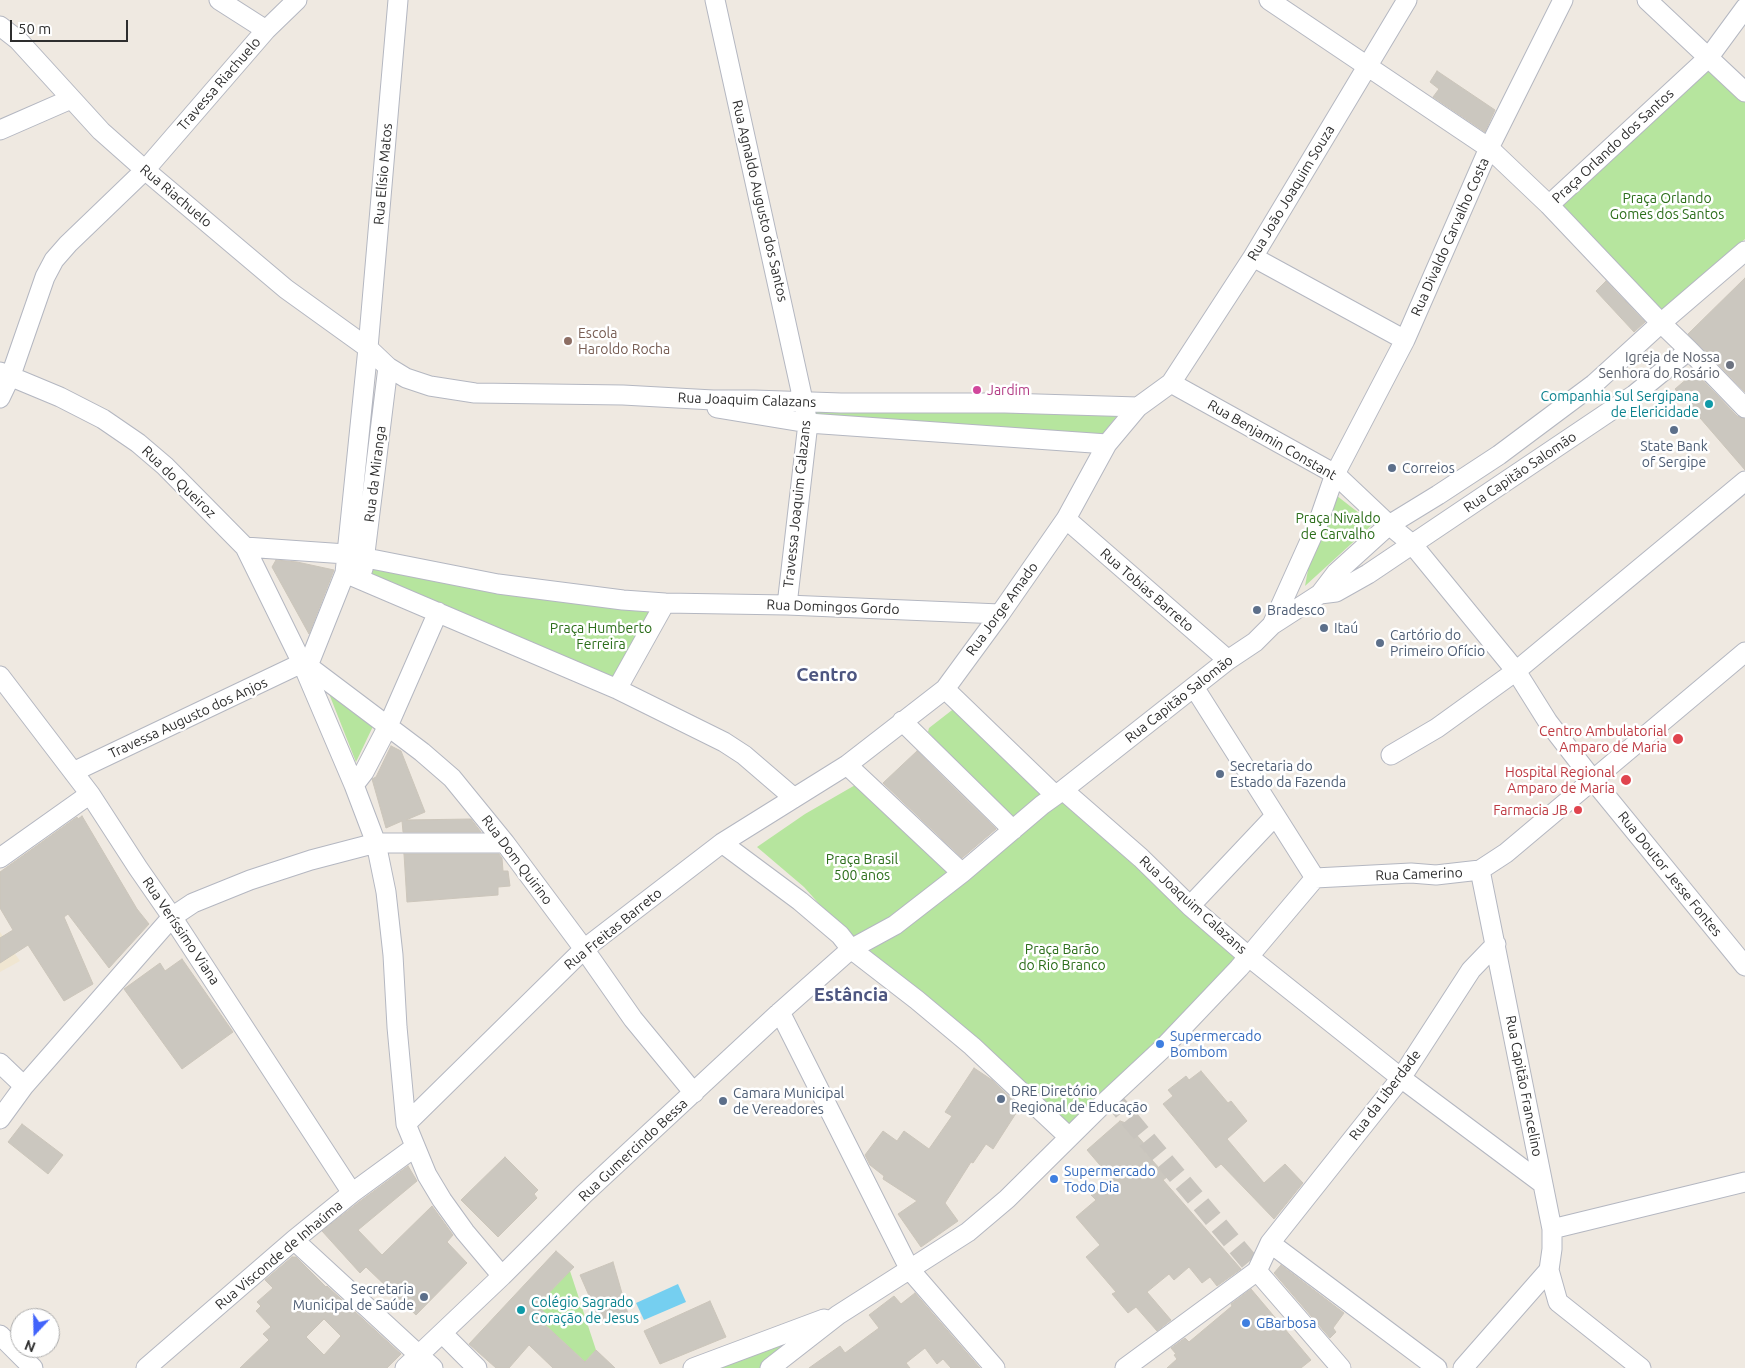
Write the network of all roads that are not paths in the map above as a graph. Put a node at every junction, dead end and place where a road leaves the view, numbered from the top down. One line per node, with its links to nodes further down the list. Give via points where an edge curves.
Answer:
1 (219, 0): 11 (street)
2 (296, 0): 11 (street, Travessa Riachuelo)
3 (398, 0): 24 (street, Rua Elísio Matos)
4 (715, 0): 31 (street, Rua Agnaldo Augusto dos Santos)
5 (1268, 0): 13 (street)
6 (1407, 0): 13 (street, Rua João Joaquim Souza)
7 (1563, 0): 17 (street, Rua Divaldo Carvalho Costa)
8 (1647, 0): 12 (street)
9 (1745, 8): 12 (street, Praça Orlando dos Santos)
10 (0, 26): 15 (street, Rua Riachuelo, via 18,40)
11 (266, 30): 18 (street, Travessa Riachuelo)
12 (1709, 57): 14 (street); 19 (street, Praça Orlando dos Santos)
13 (1367, 67): 17 (street); 21 (street, Rua João Joaquim Souza)
14 (1745, 92)
15 (71, 99): 16 (street); 18 (street, Rua Riachuelo)
16 (0, 130)
17 (1489, 148): 19 (street); 23 (street, Rua Divaldo Carvalho Costa)
18 (145, 170): 24 (street, Rua Riachuelo, via 286,288); 27 (street, Travessa Riachuelo, via 54,260)
19 (1549, 205): 22 (street, Praça Orlando dos Santos)
20 (1745, 250): 22 (street)
21 (1253, 257): 23 (street); 28 (street, Rua João Joaquim Souza)
22 (1661, 323): 25 (street); 39 (street, Rua Capitão Salomão, via 1594,384 1555,414 1491,460)
23 (1404, 340): 36 (street, Rua Divaldo Carvalho Costa)
24 (368, 348): 26 (street, Rua Joaquim Calazans); 42 (street, Rua da Miranga)
25 (1689, 350): 33 (street); 40 (street, Rua Capitão Salomão, via 1634,395)
26 (388, 367): 30 (street, Rua Joaquim Calazans, via 406,378 430,386 475,393); 43 (street, Rua da Miranga)
27 (5, 373): 29 (street, Travessa Riachuelo); 41 (street, Rua do Queiroz, via 103,418 138,443)
28 (1171, 383): 32 (street, Rua Jorge Amado); 36 (street, Rua Benjamin Constant)
29 (0, 398)
30 (672, 398): 31 (street, Rua Joaquim Calazans); 34 (street)
31 (805, 403): 32 (street, Rua Joaquim Calazans); 34 (street, Travessa Joaquim Calazans)
32 (1138, 407): 35 (street, Rua Jorge Amado)
33 (1745, 408)
34 (808, 423): 35 (street); 47 (street, Travessa Joaquim Calazans)
35 (1107, 444): 38 (street, Rua Jorge Amado)
36 (1335, 474): 39 (street, Rua Benjamin Constant); 50 (street, Rua Divaldo Carvalho Costa, via 1318,523)
37 (1745, 480): 54 (street)
38 (1066, 519): 49 (street, Rua Jorge Amado); 52 (street, Rua Tobias Barreto)
39 (1389, 525): 40 (street, Rua Benjamin Constant); 45 (street, Rua Capitão Salomão, via 1336,572)
40 (1412, 544): 45 (street, Rua Capitão Salomão, via 1348,586); 54 (street, Rua Doutor Jesse Fontes)
41 (245, 547): 42 (street); 53 (street, Rua do Queiroz)
42 (346, 554): 43 (street); 44 (street, Rua da Miranga)
43 (364, 557): 44 (street, Rua da Miranga); 46 (street, via 498,584)
44 (353, 577): 48 (street); 53 (street)
45 (1320, 594): 50 (street, Rua Capitão Salomão)
46 (665, 603): 47 (street, Rua Domingos Gordo); 57 (street)
47 (787, 605): 49 (street, Rua Domingos Gordo)
48 (438, 612): 57 (street); 60 (street)
49 (1000, 614): 58 (street, Rua Jorge Amado)
50 (1272, 625): 52 (street, Rua Capitão Salomão, via 1255,642)
51 (1745, 652): 64 (street, Rua Camerino)
52 (1228, 660): 56 (street, Rua Capitão Salomão)
53 (305, 665): 60 (street, Rua Dom Quirino); 63 (street, Travessa Augusto dos Anjos); 65 (street, Rua do Queiroz)
54 (1516, 671): 61 (street, via 1437,728); 64 (street, Rua Doutor Jesse Fontes, via 1548,722)
55 (0, 676): 63 (street, Rua Veríssimo Viana)
56 (1194, 687): 66 (street, Rua Capitão Salomão); 69 (street)
57 (616, 688): 68 (street, via 724,742)
58 (945, 688): 59 (street, Rua Jorge Amado); 66 (street, Rua Joaquim Calazans)
59 (902, 721): 62 (street, Rua Jorge Amado); 70 (street)
60 (388, 726): 65 (street); 72 (street, Rua Dom Quirino, via 452,778)
61 (1391, 755)
62 (847, 765): 68 (street, Rua Jorge Amado); 76 (street)
63 (73, 772): 67 (street, Rua Veríssimo Viana)
64 (1593, 780): 75 (street, Rua Camerino, via 1506,853); 84 (street, Rua Doutor Jesse Fontes)
65 (354, 785): 71 (street, Rua do Queiroz)
66 (1059, 793): 70 (street); 78 (street, Rua Joaquim Calazans, via 1142,858)
67 (90, 794): 74 (street); 79 (street, Rua Veríssimo Viana)
68 (794, 798): 73 (street, Rua Freitas Barreto)
69 (1275, 816): 77 (street); 78 (street)
70 (1013, 830): 76 (street)
71 (376, 843): 72 (street); 79 (street, via 250,880 193,903); 91 (street, Rua do Queiroz, via 386,892 393,956)
72 (505, 843): 81 (street, Rua Dom Quirino)
73 (722, 843): 81 (street, Rua Freitas Barreto); 82 (street, via 800,901 840,935)
74 (0, 858)
75 (1480, 870): 77 (street, Rua Camerino, via 1436,875); 80 (street, Rua Capitão Francelino)
76 (962, 873): 82 (street, via 895,925)
77 (1315, 878): 83 (street)
78 (1190, 906): 83 (street, Rua Joaquim Calazans)
79 (172, 917): 88 (street); 96 (street, Rua Veríssimo Viana)
80 (1496, 944): 87 (street, Rua da Liberdade, via 1471,970); 95 (street, Rua Capitão Francelino)
81 (584, 949): 89 (street, Rua Dom Quirino, via 634,1019); 91 (street, Rua Freitas Barreto)
82 (851, 949): 85 (street, Rua Gumercindo Bessa); 92 (street, via 972,1046)
83 (1249, 957): 87 (street); 92 (street, Rua Joaquim Calazans, via 1161,1050)
84 (1745, 966)
85 (780, 1012): 89 (street, Rua Gumercindo Bessa); 100 (street)
86 (0, 1063): 88 (street)
87 (1401, 1078): 95 (street); 99 (street, Rua da Liberdade)
88 (24, 1086): 90 (street)
89 (694, 1093): 103 (street, Rua Gumercindo Bessa, via 584,1194)
90 (0, 1118)
91 (406, 1124): 93 (street, Rua do Queiroz)
92 (1069, 1137): 100 (street, Rua Joaquim Calazans, via 1007,1199 968,1232)
93 (415, 1147): 96 (street, Rua Visconde de Inhaúma); 103 (street, Rua do Queiroz, via 442,1200)
94 (1745, 1182): 97 (street)
95 (1543, 1184): 97 (street, Rua Capitão Francelino)
96 (352, 1193): 98 (street, Rua Visconde de Inhaúma)
97 (1552, 1229): 101 (street, Rua Capitão Francelino)
98 (294, 1240): 107 (street); 110 (street, Rua Visconde de Inhaúma)
99 (1270, 1243): 102 (street, Rua da Liberdade); 118 (street)
100 (910, 1270): 104 (street, Rua Joaquim Calazans); 116 (street)
101 (1549, 1270): 119 (street); 120 (street, Rua Capitão Francelino, via 1558,1302)
102 (1257, 1271): 108 (street); 117 (street)
103 (502, 1276): 105 (street, Rua Gumercindo Bessa)
104 (838, 1315): 114 (street); 115 (street)
105 (442, 1333): 107 (street, Rua Gumercindo Bessa); 113 (street)
106 (0, 1335): 109 (street)
107 (418, 1354): 111 (street, Rua Gumercindo Bessa); 112 (street)
108 (1330, 1365)
109 (33, 1368)
110 (146, 1368)
111 (405, 1368)
112 (433, 1368)
113 (477, 1368)
114 (693, 1368)
115 (770, 1368)
116 (995, 1368)
117 (1125, 1368)
118 (1437, 1368)
119 (1463, 1368)
120 (1641, 1368)

